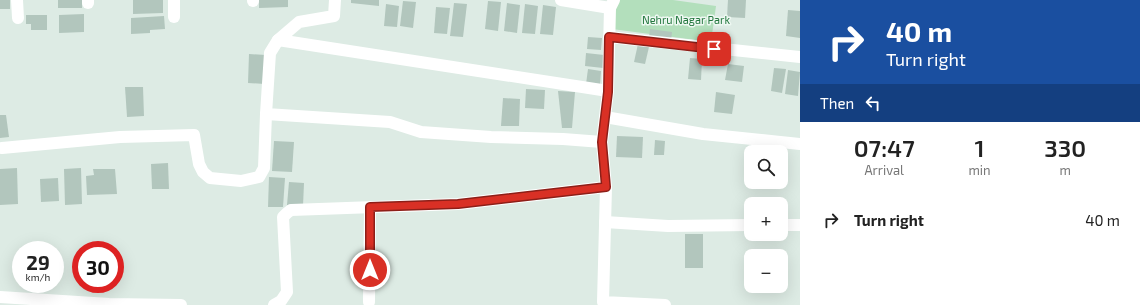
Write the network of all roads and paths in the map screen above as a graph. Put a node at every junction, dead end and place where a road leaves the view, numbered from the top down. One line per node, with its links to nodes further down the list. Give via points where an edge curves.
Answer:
1 (17, 0): 7 (street)
2 (174, 0): 6 (street)
3 (335, 0): 9 (street, via 334,16 299,22)
4 (561, 0): 5 (street)
5 (612, 4): 8 (street)
6 (174, 17)
7 (18, 18)
8 (609, 37): 10 (street); 11 (street)
9 (278, 40): 11 (street); 12 (street, via 270,52)
10 (800, 57)
11 (608, 92): 13 (street)
12 (266, 114): 14 (street, via 390,122 421,132); 16 (street, via 264,168 260,177 242,180 210,178 203,172 194,135 120,137)
13 (605, 117): 14 (street); 15 (street, via 703,134)
14 (602, 142): 17 (street)
15 (800, 144)
16 (2, 148)
17 (606, 187): 18 (street, via 458,204); 19 (street)
18 (370, 207): 24 (street); 26 (street, via 291,210 287,213 284,217 287,292 281,301)
19 (605, 222): 20 (street, via 668,226); 27 (street, via 603,302)
20 (744, 225)
21 (788, 225): 22 (street)
22 (800, 225)
23 (0, 297): 25 (street, via 109,304)
24 (370, 302)
25 (181, 305)
26 (274, 305)
27 (665, 305)

